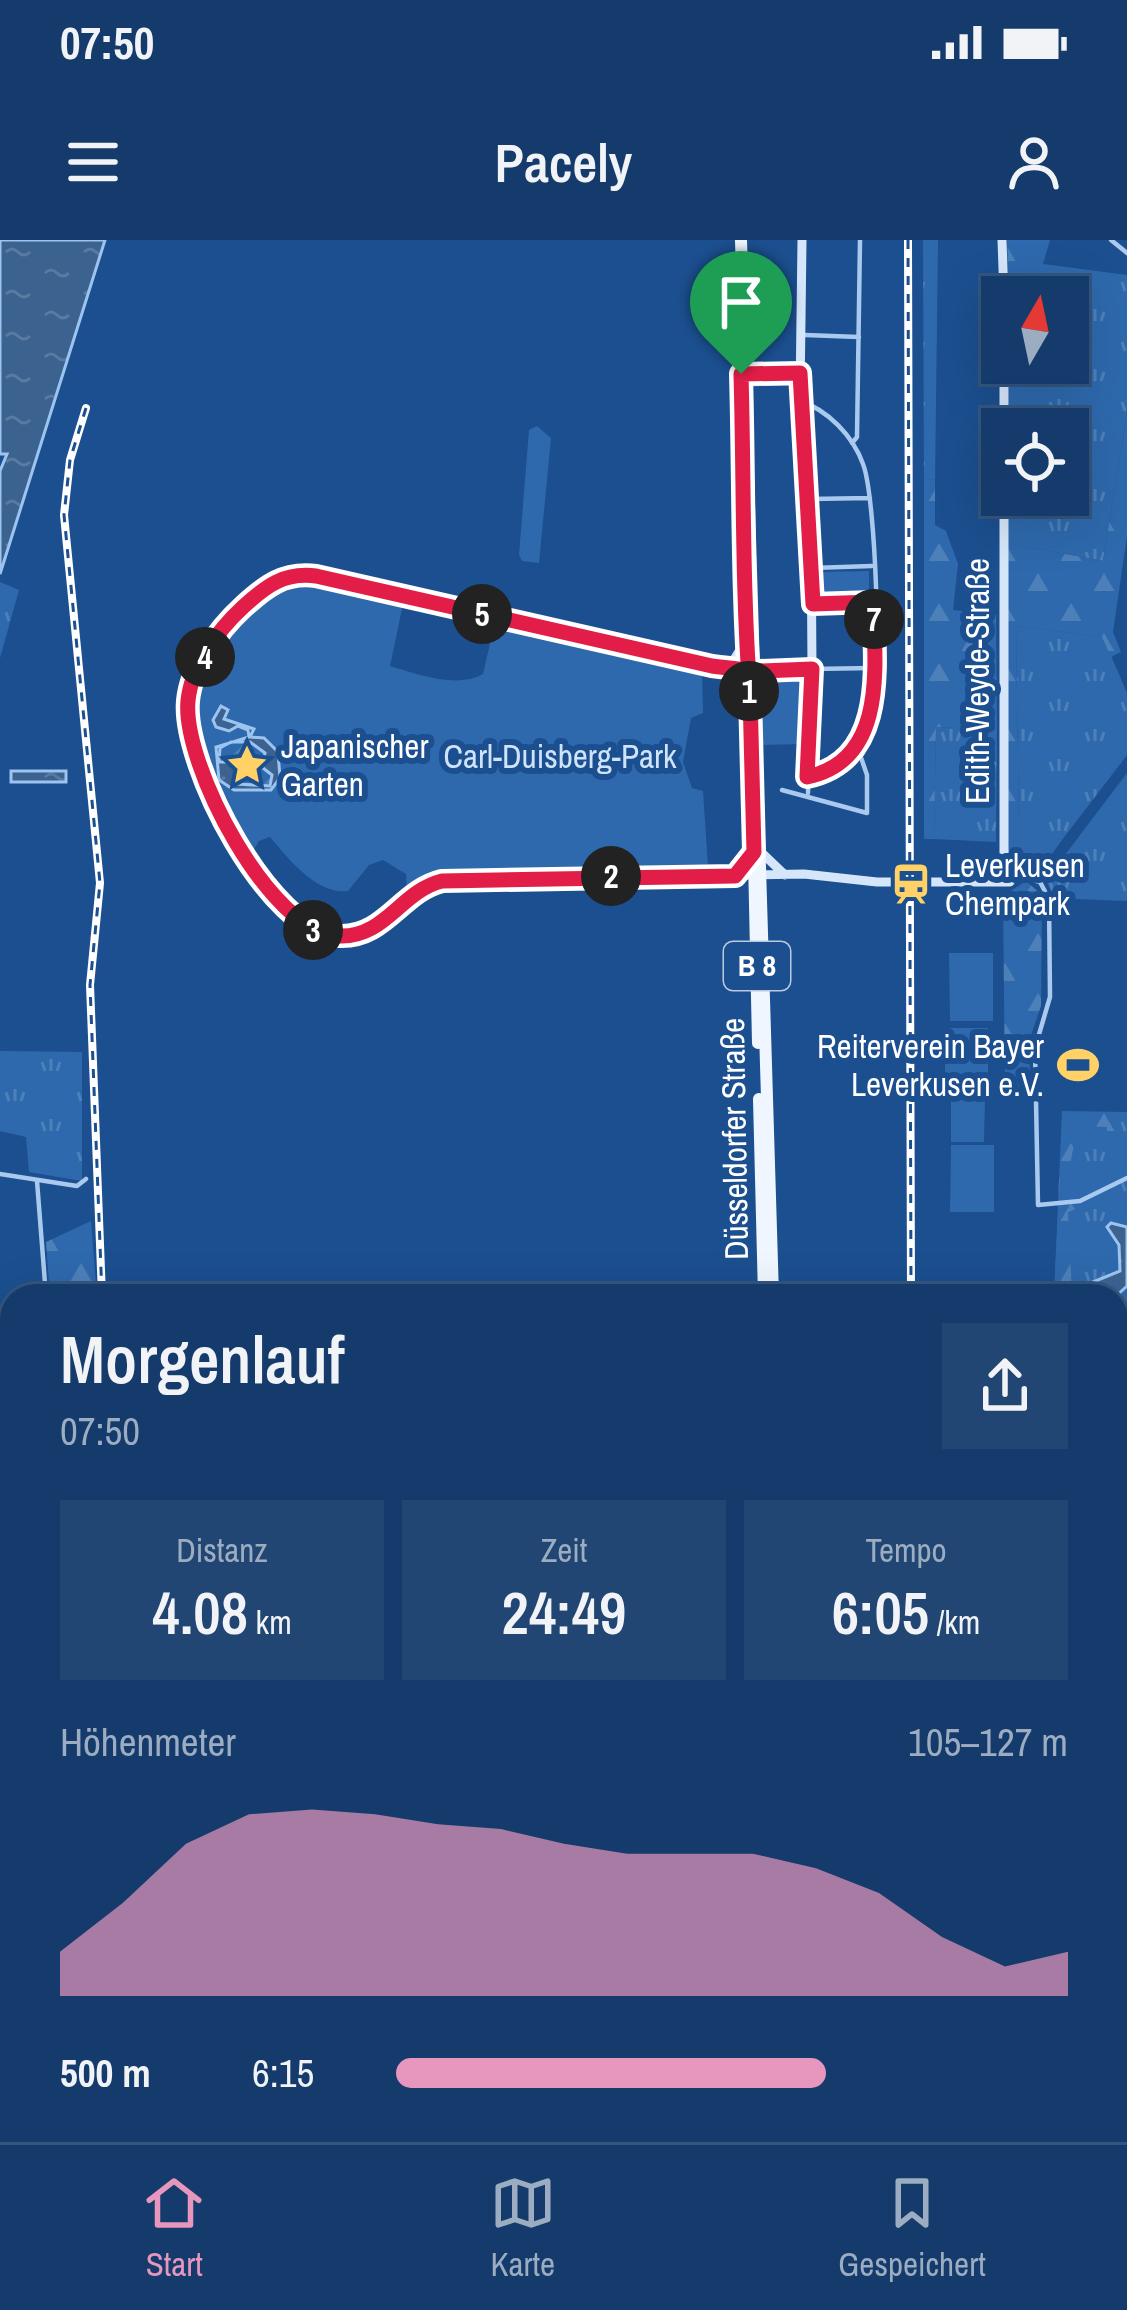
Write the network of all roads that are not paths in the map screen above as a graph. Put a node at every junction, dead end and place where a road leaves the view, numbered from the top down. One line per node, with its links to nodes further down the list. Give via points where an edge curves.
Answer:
1 (739, 240): 11 (main road, B 8)
2 (802, 240): 8 (street)
3 (860, 240): 9 (street)
4 (1002, 240): 7 (street)
5 (1112, 240): 6 (street)
6 (1127, 253)
7 (1003, 276)
8 (801, 335): 9 (street); 10 (street)
9 (859, 337): 13 (street)
10 (800, 378): 11 (street); 12 (street)
11 (743, 379): 22 (main road, B 8); 26 (main road, B 8)
12 (800, 400): 13 (street); 14 (street)
13 (852, 443): 15 (street)
14 (807, 499): 15 (street); 18 (street)
15 (870, 499): 17 (street)
16 (1004, 516): 34 (street, Edith-Weyde-Straße)
17 (872, 566): 18 (street); 19 (street)
18 (812, 568): 20 (street)
19 (873, 602): 20 (street); 24 (street)
20 (813, 604): 25 (street)
21 (222, 630): 23 (street, via 271,584 311,575); 28 (street, via 192,681); 28 (street, via 194,667 184,704)
22 (747, 639): 23 (street, via 740,659); 26 (main road, B 8)
23 (724, 668): 26 (street); 27 (street, via 741,676)
24 (874, 668): 25 (street); 29 (street, via 874,708)
25 (812, 669): 26 (street); 30 (street)
26 (752, 670): 27 (main road, B 8); 33 (main road, Düsseldorfer Straße / B 8)
27 (750, 694): 33 (main road, Düsseldorfer Straße / B 8)
28 (191, 743): 38 (street, via 231,831 275,899 326,934 370,930 414,892 442,881)
29 (856, 743): 30 (street); 32 (street, via 867,776 866,813)
30 (807, 777): 32 (street)
31 (782, 790): 32 (street)
32 (808, 794)
33 (758, 853): 36 (main road, Düsseldorfer Straße / B 8); 37 (street); 38 (street)
34 (1004, 866): 35 (street); 39 (street, Edith-Weyde-Straße)
35 (1015, 874): 39 (street); 43 (street, via 1040,882 1049,898 1050,1001 1036,1048 1038,1204 1080,1201)
36 (758, 875): 37 (street); 38 (street); 40 (main road, Düsseldorfer Straße / B 8); 41 (main road, Düsseldorfer Straße / B 8)
37 (784, 875): 39 (street); 40 (street)
38 (735, 876)
39 (999, 880)
40 (763, 897): 41 (main road, Düsseldorfer Straße / B 8)
41 (764, 1128): 47 (main road, Düsseldorfer Straße / B 8)
42 (0, 1174): 45 (street)
43 (1127, 1178)
44 (86, 1179): 45 (street, via 77,1186)
45 (37, 1180): 46 (street)
46 (45, 1284)
47 (769, 1284)

